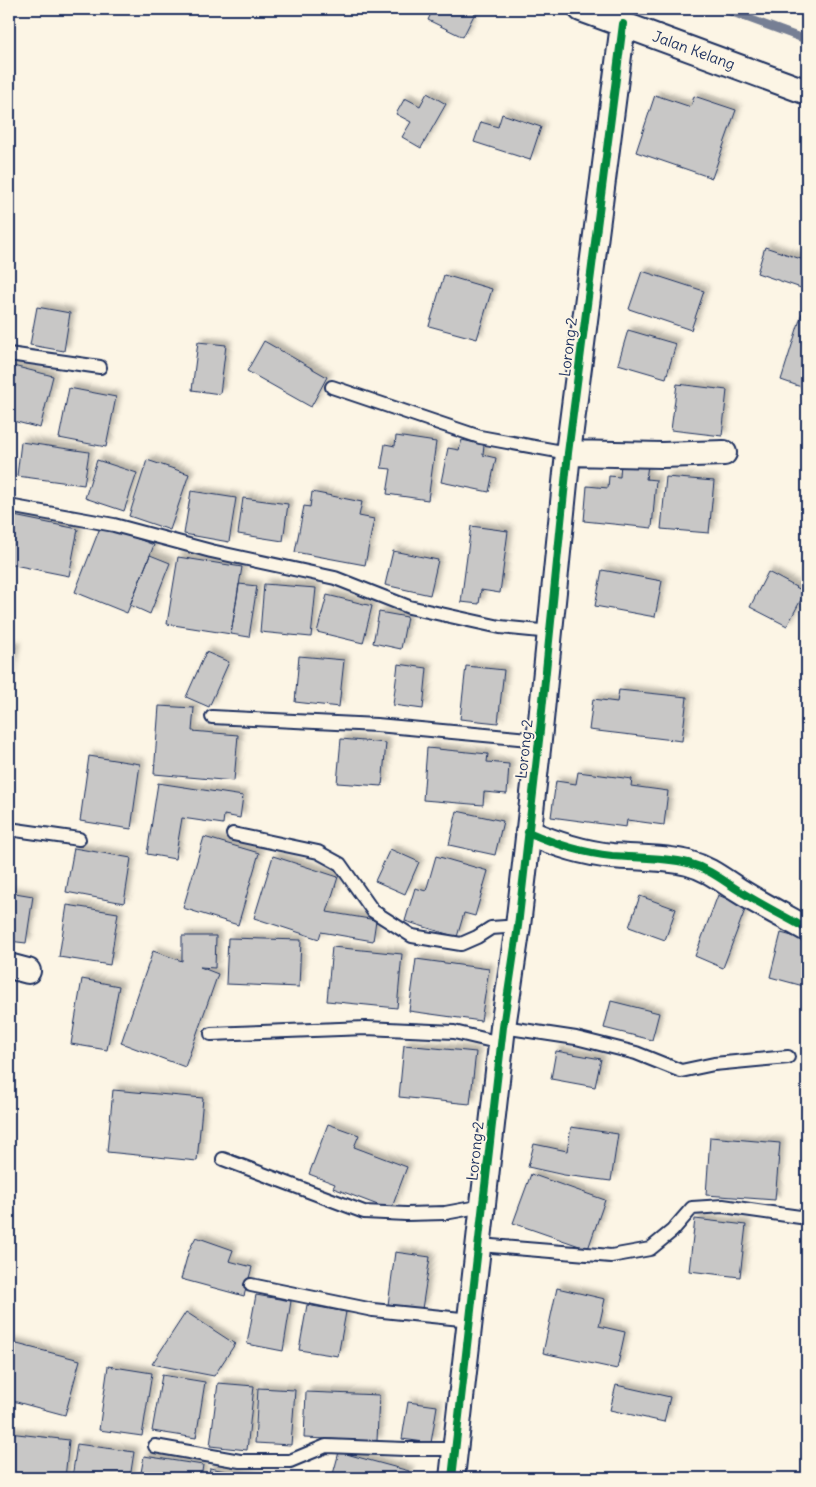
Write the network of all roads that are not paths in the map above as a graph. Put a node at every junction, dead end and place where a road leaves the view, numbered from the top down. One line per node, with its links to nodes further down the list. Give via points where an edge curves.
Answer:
1 (581, 9): 2 (street, Jalan Kelang)
2 (623, 24): 3 (street, Jalan Kelang); 7 (street, Lorong 2)
3 (807, 92)
4 (9, 354): 5 (lane)
5 (100, 368)
6 (332, 387): 7 (lane, via 480,437)
7 (568, 453): 8 (street); 10 (street, Lorong 2)
8 (724, 453)
9 (9, 506): 10 (lane, via 114,525 211,551 335,578 418,609 500,627)
10 (551, 632): 12 (street, Lorong 2)
11 (212, 717): 12 (lane, via 377,724)
12 (539, 740): 14 (street, Lorong 2)
13 (9, 829): 16 (lane)
14 (528, 832): 17 (street, Lorong 2); 18 (street, via 558,845 586,851 666,859 702,867)
15 (233, 834): 17 (lane, via 318,852 340,864 373,911 412,936 461,944 491,928)
16 (80, 839)
17 (518, 926): 20 (street, Lorong 2)
18 (807, 928)
19 (210, 1034): 20 (lane, via 366,1028)
20 (502, 1035): 21 (lane, via 585,1040 636,1053 681,1071 714,1064); 23 (street, Lorong 2)
21 (788, 1058)
22 (223, 1159): 23 (lane, via 364,1212 445,1213)
23 (483, 1206): 25 (street, Lorong 2)
24 (807, 1218): 25 (lane, via 723,1206 692,1208 650,1249 611,1256)
25 (479, 1245): 27 (street, Lorong 2)
26 (251, 1285): 27 (lane, via 374,1310)
27 (471, 1320): 29 (street, Lorong 2)
28 (155, 1446): 29 (lane, via 240,1461 290,1461 326,1446)
29 (456, 1449): 30 (street, Lorong 2)
30 (452, 1478)

